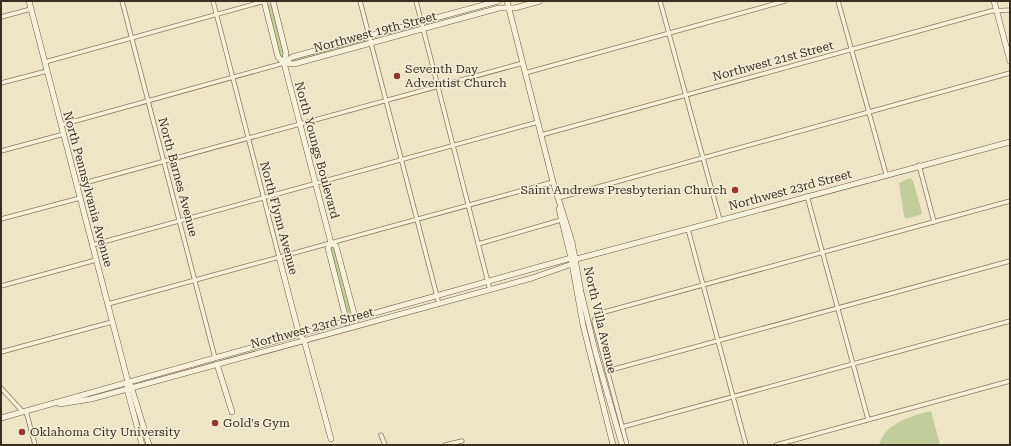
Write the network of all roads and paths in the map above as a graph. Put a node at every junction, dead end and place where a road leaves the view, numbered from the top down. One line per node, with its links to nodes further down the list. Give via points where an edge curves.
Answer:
1 (29, 1): 15 (main road, North Pennsylvania Avenue)
2 (122, 1): 25 (street, North Barnes Avenue)
3 (213, 1): 19 (street, North Flynn Avenue)
4 (264, 1): 19 (street); 31 (main road, North Youngs Boulevard, via 278,57)
5 (273, 1): 31 (main road, North Youngs Boulevard, via 286,53)
6 (360, 1): 24 (street)
7 (416, 1): 21 (street)
8 (498, 1): 21 (main road, Northwest 19th Street)
9 (507, 1): 16 (main road, North Villa Avenue)
10 (540, 1): 16 (main road, Northwest 19th Street)
11 (660, 1): 23 (street)
12 (785, 1): 23 (street)
13 (838, 1): 27 (street)
14 (994, 1): 18 (main road)
15 (31, 8): 20 (street); 30 (main road, North Pennsylvania Avenue)
16 (509, 8): 22 (main road, Northwest 19th Street, via 499,8); 32 (main road, North Villa Avenue)
17 (1010, 10): 18 (street, Northwest 21st Street)
18 (997, 11): 27 (street, Northwest 21st Street); 28 (main road)
19 (217, 15): 25 (street); 36 (street, North Flynn Avenue)
20 (1, 17)
21 (421, 22): 22 (street); 24 (main road, Northwest 19th Street)
22 (423, 30): 26 (main road, Northwest 19th Street); 38 (street)
23 (669, 33): 34 (street); 39 (street)
24 (369, 37): 26 (street); 31 (main road, Northwest 19th Street, via 292,57)
25 (132, 38): 30 (street); 40 (street, North Barnes Avenue)
26 (371, 44): 31 (main road, Northwest 19th Street, via 294,64); 41 (street)
27 (852, 49): 39 (street, Northwest 21st Street); 42 (street)
28 (1009, 54): 29 (main road)
29 (1010, 61)
30 (45, 62): 33 (main road, North Pennsylvania Avenue)
31 (284, 63): 36 (street, Northwest 19th Street); 44 (main road, North Youngs Boulevard)
32 (523, 63): 34 (main road, North Villa Avenue); 38 (street)
33 (47, 70): 37 (street); 45 (main road, North Pennsylvania Avenue)
34 (525, 73): 43 (main road, North Villa Avenue)
35 (1010, 73): 42 (street)
36 (232, 77): 40 (street, Northwest 19th Street); 48 (street, North Flynn Avenue)
37 (1, 83)
38 (438, 86): 41 (street); 50 (street)
39 (686, 95): 47 (street, Northwest 21st Street); 52 (street)
40 (148, 100): 45 (street, Northwest 19th Street); 54 (street, North Barnes Avenue)
41 (386, 101): 44 (street); 53 (street)
42 (868, 113): 52 (street); 56 (street)
43 (538, 122): 47 (main road, North Villa Avenue); 50 (street)
44 (300, 124): 48 (street); 58 (main road, North Youngs Boulevard)
45 (61, 125): 46 (main road, North Pennsylvania Avenue)
46 (64, 134): 51 (street); 59 (main road, North Pennsylvania Avenue)
47 (541, 135): 57 (main road, North Villa Avenue)
48 (248, 138): 54 (street); 62 (street, North Flynn Avenue)
49 (1010, 142): 55 (main road, Northwest 23rd Street)
50 (453, 145): 53 (street); 65 (street)
51 (1, 151)
52 (703, 158): 63 (street); 69 (street)
53 (401, 160): 58 (street); 67 (street)
54 (164, 161): 59 (street); 70 (street, North Barnes Avenue)
55 (919, 165): 56 (main road, Northwest 23rd Street); 71 (street)
56 (886, 174): 60 (main road, Northwest 23rd Street)
57 (553, 182): 63 (main road, North Villa Avenue); 65 (street)
58 (316, 183): 62 (street); 73 (main road, North Youngs Boulevard)
59 (77, 185): 61 (main road, North Pennsylvania Avenue)
60 (808, 196): 69 (main road, Northwest 23rd Street); 76 (street)
61 (80, 198): 66 (street); 75 (main road, North Pennsylvania Avenue)
62 (264, 198): 70 (street); 77 (street, North Flynn Avenue)
63 (558, 199): 68 (main road, North Villa Avenue); 79 (main road, North Villa Avenue, via 572,242)
64 (1010, 201): 71 (street)
65 (469, 205): 67 (street); 74 (street)
66 (1, 219)
67 (416, 219): 73 (street); 95 (street)
68 (561, 220): 74 (street); 79 (main road, North Villa Avenue)
69 (720, 220): 72 (main road, Northwest 23rd Street)
70 (179, 221): 75 (street); 86 (street, North Barnes Avenue)
71 (934, 222): 76 (street)
72 (688, 229): 79 (main road, Northwest 23rd Street); 90 (street)
73 (331, 242): 77 (street); 101 (main road, North Youngs Boulevard, via 336,246); 104 (main road, North Youngs Boulevard, via 328,248)
74 (478, 244): 87 (street)
75 (92, 245): 78 (main road, North Pennsylvania Avenue)
76 (823, 252): 90 (street); 98 (street)
77 (279, 257): 86 (street); 107 (main road, North Flynn Avenue)
78 (96, 260): 91 (street); 96 (main road, North Pennsylvania Avenue)
79 (573, 261): 81 (main road, Northwest 23rd Street); 83 (main road, Northwest 23rd Street); 120 (main road, North Villa Avenue); 124 (main road, North Villa Avenue, via 583,325)
80 (1010, 261): 98 (street)
81 (547, 265): 82 (main road, Northwest 23rd Street); 83 (main road)
82 (529, 271): 84 (main road, Northwest 23rd Street); 85 (main road)
83 (550, 272): 85 (main road, Northwest 23rd Street)
84 (510, 276): 87 (main road, Northwest 23rd Street); 88 (main road)
85 (532, 278): 88 (main road, Northwest 23rd Street)
86 (194, 280): 96 (street); 116 (street, North Barnes Avenue)
87 (489, 283): 89 (main road, Northwest 23rd Street); 92 (street)
88 (512, 284): 92 (main road, Northwest 23rd Street)
89 (480, 285): 93 (main road, Northwest 23rd Street); 94 (main road)
90 (703, 285): 109 (street); 121 (street, North Villa Avenue, via 597,314 594,321)
91 (1, 286)
92 (490, 290): 94 (main road, Northwest 23rd Street)
93 (458, 291): 94 (main road); 95 (main road, Northwest 23rd Street)
94 (474, 294): 97 (main road, Northwest 23rd Street)
95 (437, 297): 97 (street); 99 (main road, Northwest 23rd Street)
96 (108, 304): 103 (main road, North Pennsylvania Avenue)
97 (439, 304): 100 (main road, Northwest 23rd Street)
98 (838, 308): 109 (street); 119 (street)
99 (390, 310): 100 (main road); 101 (main road, Northwest 23rd Street)
100 (391, 317): 105 (main road, Northwest 23rd Street)
101 (355, 319): 104 (main road, Northwest 23rd Street); 105 (main road, North Youngs Boulevard)
102 (1010, 321): 119 (street)
103 (112, 322): 113 (street); 123 (main road, North Pennsylvania Avenue)
104 (347, 322): 106 (main road, North Youngs Boulevard); 107 (main road, Northwest 23rd Street)
105 (357, 326): 106 (main road, Northwest 23rd Street)
106 (349, 328): 108 (main road, Northwest 23rd Street)
107 (299, 334): 108 (main road, North Flynn Avenue); 110 (main road, Northwest 23rd Street)
108 (304, 340): 112 (main road, Northwest 23rd Street); 138 (main road, North Flynn Avenue)
109 (718, 341): 121 (street); 129 (street)
110 (272, 342): 111 (main road, Northwest 23rd Street); 112 (main road)
111 (250, 348): 114 (main road); 115 (main road, Northwest 23rd Street)
112 (274, 349): 114 (main road, Northwest 23rd Street)
113 (1, 352)
114 (252, 354): 118 (main road, Northwest 23rd Street)
115 (223, 356): 116 (main road, Northwest 23rd Street); 118 (main road)
116 (215, 358): 117 (main road, Northwest 23rd Street)
117 (203, 361): 118 (main road); 123 (main road, Northwest 23rd Street)
118 (217, 364): 126 (main road, Northwest 23rd Street); 133 (main road)
119 (853, 364): 129 (street); 135 (street)
120 (598, 366): 124 (main road); 127 (main road, North Villa Avenue)
121 (607, 371): 136 (street, North Villa Avenue)
122 (1010, 380): 135 (street)
123 (128, 382): 126 (main road); 128 (main road, Northwest 23rd Street)
124 (597, 383): 127 (main road); 145 (main road, North Villa Avenue)
125 (1, 388): 132 (street)
126 (130, 388): 130 (main road, Northwest 23rd Street); 141 (main road); 142 (main road)
127 (607, 389): 146 (main road, North Villa Avenue)
128 (84, 394): 130 (main road); 131 (main road, Northwest 23rd Street)
129 (733, 397): 136 (street); 148 (street)
130 (86, 400): 131 (main road, Northwest 23rd Street)
131 (50, 405): 132 (main road, Northwest 23rd Street)
132 (24, 411): 134 (main road, Northwest 23rd Street); 140 (street)
133 (232, 412)
134 (1, 418)
135 (868, 419): 149 (street)
136 (622, 427): 147 (street, North Villa Avenue)
137 (382, 435): 143 (street)
138 (331, 439)
139 (462, 440): 144 (street)
140 (35, 445)
141 (142, 445)
142 (149, 445)
143 (385, 445)
144 (445, 445)
145 (613, 445)
146 (622, 445)
147 (627, 445)
148 (746, 445)
149 (776, 445)

